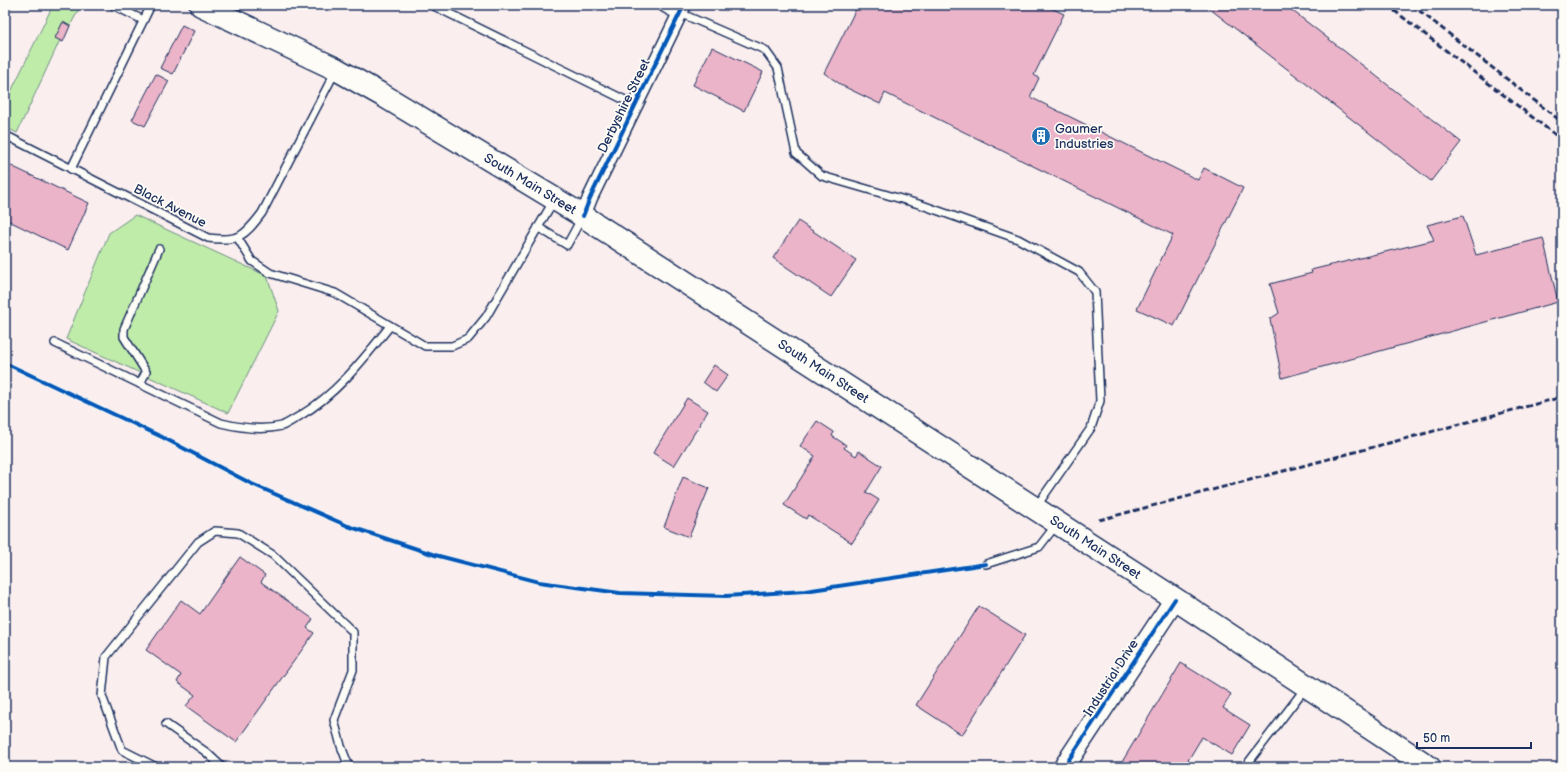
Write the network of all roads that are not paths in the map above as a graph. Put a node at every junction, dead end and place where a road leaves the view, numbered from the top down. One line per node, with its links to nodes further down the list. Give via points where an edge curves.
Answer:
1 (113, 5): 8 (lane)
2 (151, 5): 8 (lane)
3 (201, 5): 7 (main road, South Main Street)
4 (432, 5): 10 (lane)
5 (665, 5): 6 (street)
6 (682, 9): 10 (street, Derbyshire Street); 21 (lane, via 765,50 778,68 796,153 822,176 922,205 1018,239 1079,272 1095,292 1100,402 1091,428)
7 (218, 10): 9 (main road, South Main Street)
8 (144, 20): 12 (lane)
9 (336, 69): 13 (main road, South Main Street); 16 (lane, Black Avenue, via 262,213 247,233)
10 (635, 105): 14 (street, Derbyshire Street)
11 (5, 135): 12 (lane, Black Avenue)
12 (71, 169): 16 (lane, Black Avenue, via 208,238 227,241)
13 (555, 198): 14 (main road, South Main Street); 15 (lane)
14 (583, 216): 15 (lane, via 567,245); 21 (main road, South Main Street)
15 (538, 227): 18 (lane, via 486,317 468,339 452,346 425,346)
16 (237, 237): 18 (lane, via 252,261 270,274 335,293)
17 (159, 249): 20 (lane, via 124,329 124,337 146,372)
18 (390, 326): 20 (lane, via 336,389 312,409 283,425 250,429 221,423)
19 (55, 343): 20 (lane)
20 (140, 384)
21 (1035, 509): 22 (main road, South Main Street)
22 (1058, 523): 23 (lane, via 1039,547); 24 (main road, South Main Street)
23 (986, 564)
24 (1175, 599): 25 (main road, South Main Street); 30 (street, Industrial Drive)
25 (1306, 686): 31 (lane); 32 (main road, South Main Street)
26 (166, 724): 28 (lane, via 206,752)
27 (156, 767): 29 (lane, via 122,750 102,696 106,657 198,542 215,530 238,534 273,555 353,632 353,670 334,720)
28 (222, 767)
29 (349, 767)
30 (1064, 767)
31 (1246, 767)
32 (1429, 767)

